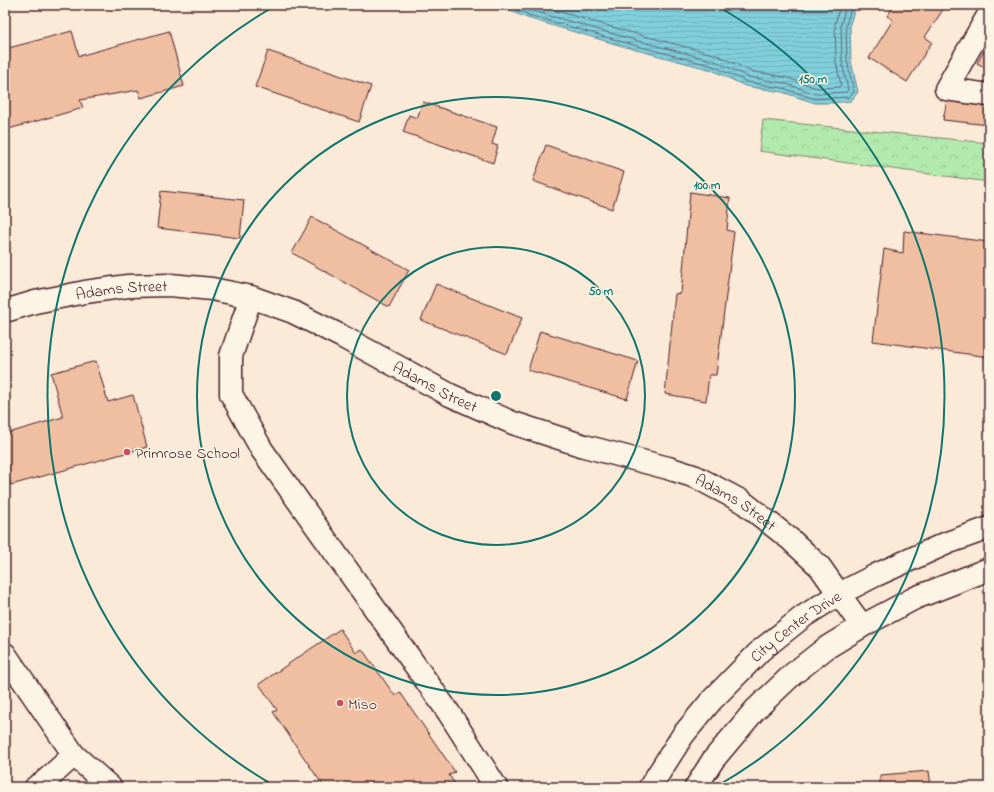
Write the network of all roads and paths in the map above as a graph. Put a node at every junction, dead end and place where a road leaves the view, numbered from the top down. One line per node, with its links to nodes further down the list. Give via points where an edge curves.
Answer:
1 (989, 14): 2 (street, via 946,89)
2 (989, 95)
3 (251, 298): 4 (street, Adams Street, via 170,285 128,286 35,302); 7 (street, Adams Street, via 292,312 450,395 513,423 696,477 743,502 791,540 820,567); 14 (street, via 231,356 231,394 262,450 449,713)
4 (5, 311)
5 (989, 528): 7 (street, City Center Drive, via 947,543)
6 (989, 569): 8 (street, via 915,598)
7 (838, 594): 8 (street, Adams Street); 15 (street, City Center Drive, via 804,616 761,650 711,701 683,735)
8 (862, 626): 16 (street, via 826,648 793,674 755,710 713,760)
9 (5, 654): 10 (street)
10 (74, 755): 11 (street); 12 (street); 13 (street)
11 (36, 787)
12 (85, 787)
13 (110, 787)
14 (496, 787)
15 (650, 787)
16 (696, 787)

